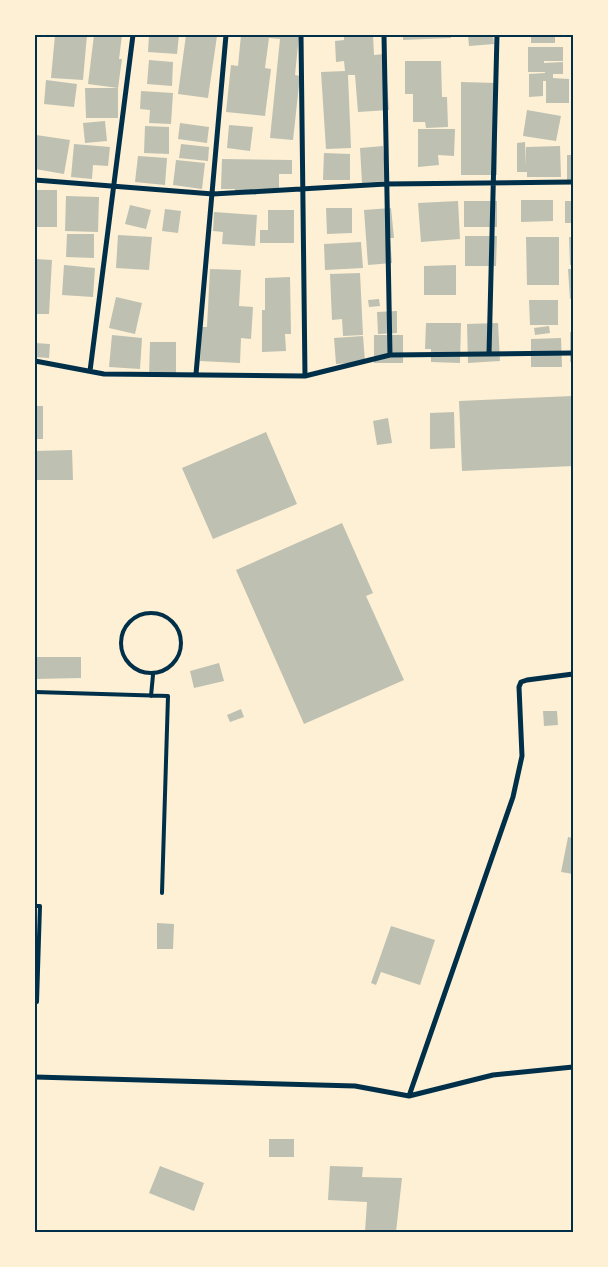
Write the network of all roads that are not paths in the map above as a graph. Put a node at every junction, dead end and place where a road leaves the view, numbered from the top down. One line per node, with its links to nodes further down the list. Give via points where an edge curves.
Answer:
1 (133, 35): 10 (street)
2 (226, 35): 12 (street)
3 (301, 35): 11 (street)
4 (384, 35): 9 (street)
5 (497, 35): 8 (street)
6 (35, 180): 10 (street)
7 (573, 182): 8 (street)
8 (494, 183): 9 (street); 14 (street)
9 (386, 184): 11 (street); 15 (street)
10 (114, 186): 12 (street); 17 (street)
11 (303, 190): 12 (street); 19 (street)
12 (213, 194): 18 (street)
13 (573, 353): 14 (street)
14 (489, 354): 15 (street)
15 (390, 355): 19 (street)
16 (35, 361): 17 (street)
17 (90, 371): 18 (street, via 104,374)
18 (196, 374): 19 (street)
19 (305, 376)
20 (153, 674): 20 (lane, via 171,668 181,652 180,632 168,617 150,612 132,619 121,635 122,654 134,669); 23 (lane)
21 (573, 674): 29 (street, via 527,680 519,688 522,756 513,797)
22 (35, 692): 23 (lane)
23 (150, 696): 24 (lane, via 168,696)
24 (162, 893)
25 (35, 906): 26 (lane, via 40,906)
26 (35, 1002)
27 (573, 1067): 29 (street, via 493,1075)
28 (35, 1077): 29 (street, via 355,1086)
29 (409, 1096)

